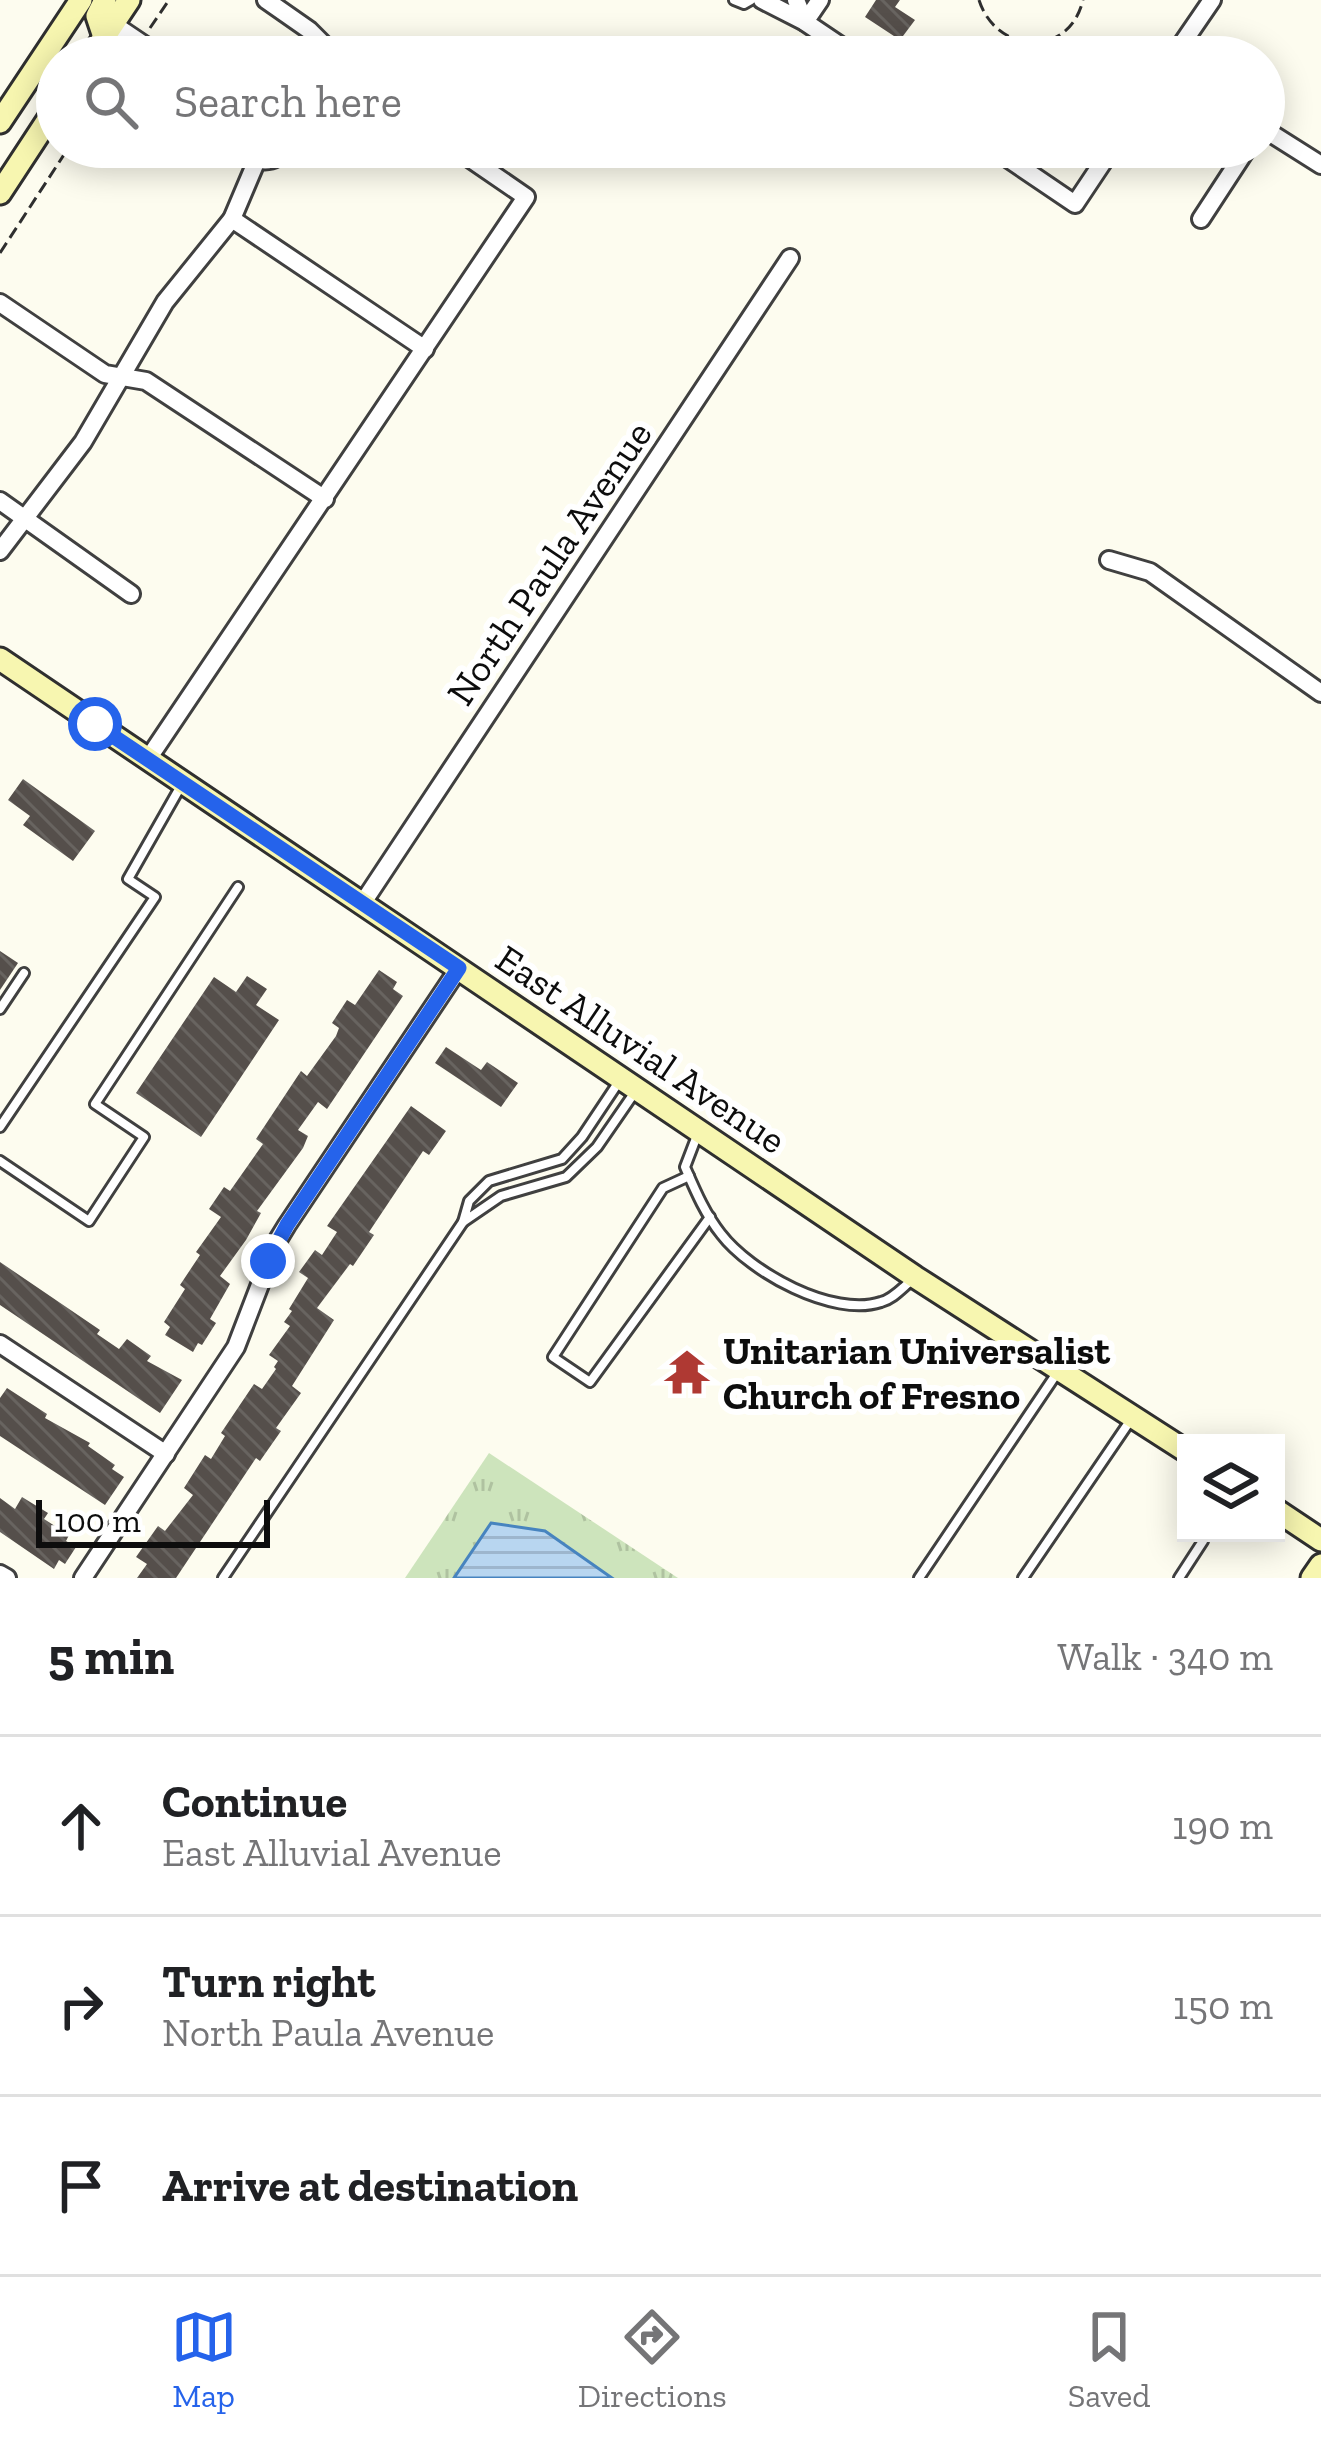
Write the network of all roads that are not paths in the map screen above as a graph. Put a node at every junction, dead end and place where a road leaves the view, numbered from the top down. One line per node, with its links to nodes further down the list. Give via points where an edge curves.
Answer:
1 (81, 0): 13 (street)
2 (105, 0): 12 (street, via 97,16)
3 (129, 0): 12 (street)
4 (266, 0): 17 (street)
5 (734, 0): 6 (lane)
6 (751, 0)
7 (762, 0): 11 (street)
8 (796, 0): 11 (street)
9 (820, 0): 11 (street)
10 (1212, 0): 19 (street)
11 (805, 22): 18 (street)
12 (109, 31): 14 (street); 15 (street); 16 (street)
13 (57, 36)
14 (106, 36)
15 (114, 36)
16 (119, 36)
17 (316, 36)
18 (826, 36)
19 (1187, 36)
20 (36, 68): 21 (street)
21 (0, 122)
22 (36, 138): 30 (street)
23 (1285, 142): 24 (street)
24 (1321, 165)
25 (246, 168): 31 (street)
26 (484, 168): 35 (street, via 526,197)
27 (1022, 168): 28 (street, via 1075,204)
28 (1099, 168)
29 (1234, 168): 32 (street)
30 (0, 194)
31 (232, 219): 35 (street); 36 (street, via 165,302)
32 (1201, 219)
33 (790, 258): 48 (street, North Paula Avenue)
34 (0, 303): 36 (street, via 105,374)
35 (425, 349): 37 (street)
36 (122, 376): 37 (street, via 146,381); 39 (street)
37 (325, 499): 45 (street)
38 (0, 501): 39 (street)
39 (26, 521): 40 (street); 42 (street)
40 (0, 551)
41 (1109, 560): 44 (street, via 1150,572)
42 (130, 594)
43 (0, 659): 45 (street, East Alluvial Avenue)
44 (1321, 693)
45 (148, 759): 46 (street, East Alluvial Avenue)
46 (183, 783): 48 (street, East Alluvial Avenue); 53 (lane, via 128,879 154,896)
47 (238, 887): 55 (lane, via 95,1105 144,1137 89,1221)
48 (362, 904): 49 (street, East Alluvial Avenue)
49 (459, 968): 52 (street, East Alluvial Avenue); 64 (street, via 276,1243 236,1347)
50 (24, 973): 51 (lane)
51 (0, 1009)
52 (629, 1084): 54 (street, East Alluvial Avenue); 58 (lane, via 562,1159 489,1181 469,1201); 58 (lane, via 598,1147 566,1177 501,1196)
53 (0, 1127)
54 (699, 1132): 56 (lane, via 685,1159); 59 (street, East Alluvial Avenue)
55 (0, 1161)
56 (689, 1176): 57 (lane); 57 (lane, via 664,1188 553,1357 590,1382)
57 (710, 1216): 59 (lane, via 763,1271 832,1301 877,1304)
58 (463, 1222): 70 (lane)
59 (915, 1277): 61 (street, East Alluvial Avenue)
60 (0, 1344): 64 (street)
61 (1060, 1369): 62 (street, East Alluvial Avenue); 71 (lane)
62 (1133, 1417): 63 (street, East Alluvial Avenue); 72 (lane)
63 (1177, 1445)
64 (166, 1454): 69 (street)
65 (1285, 1516): 66 (street)
66 (1321, 1540)
67 (1202, 1542): 73 (lane)
68 (1321, 1565): 74 (street)
69 (83, 1578)
70 (223, 1578)
71 (920, 1578)
72 (1023, 1578)
73 (1179, 1578)
74 (1312, 1578)

